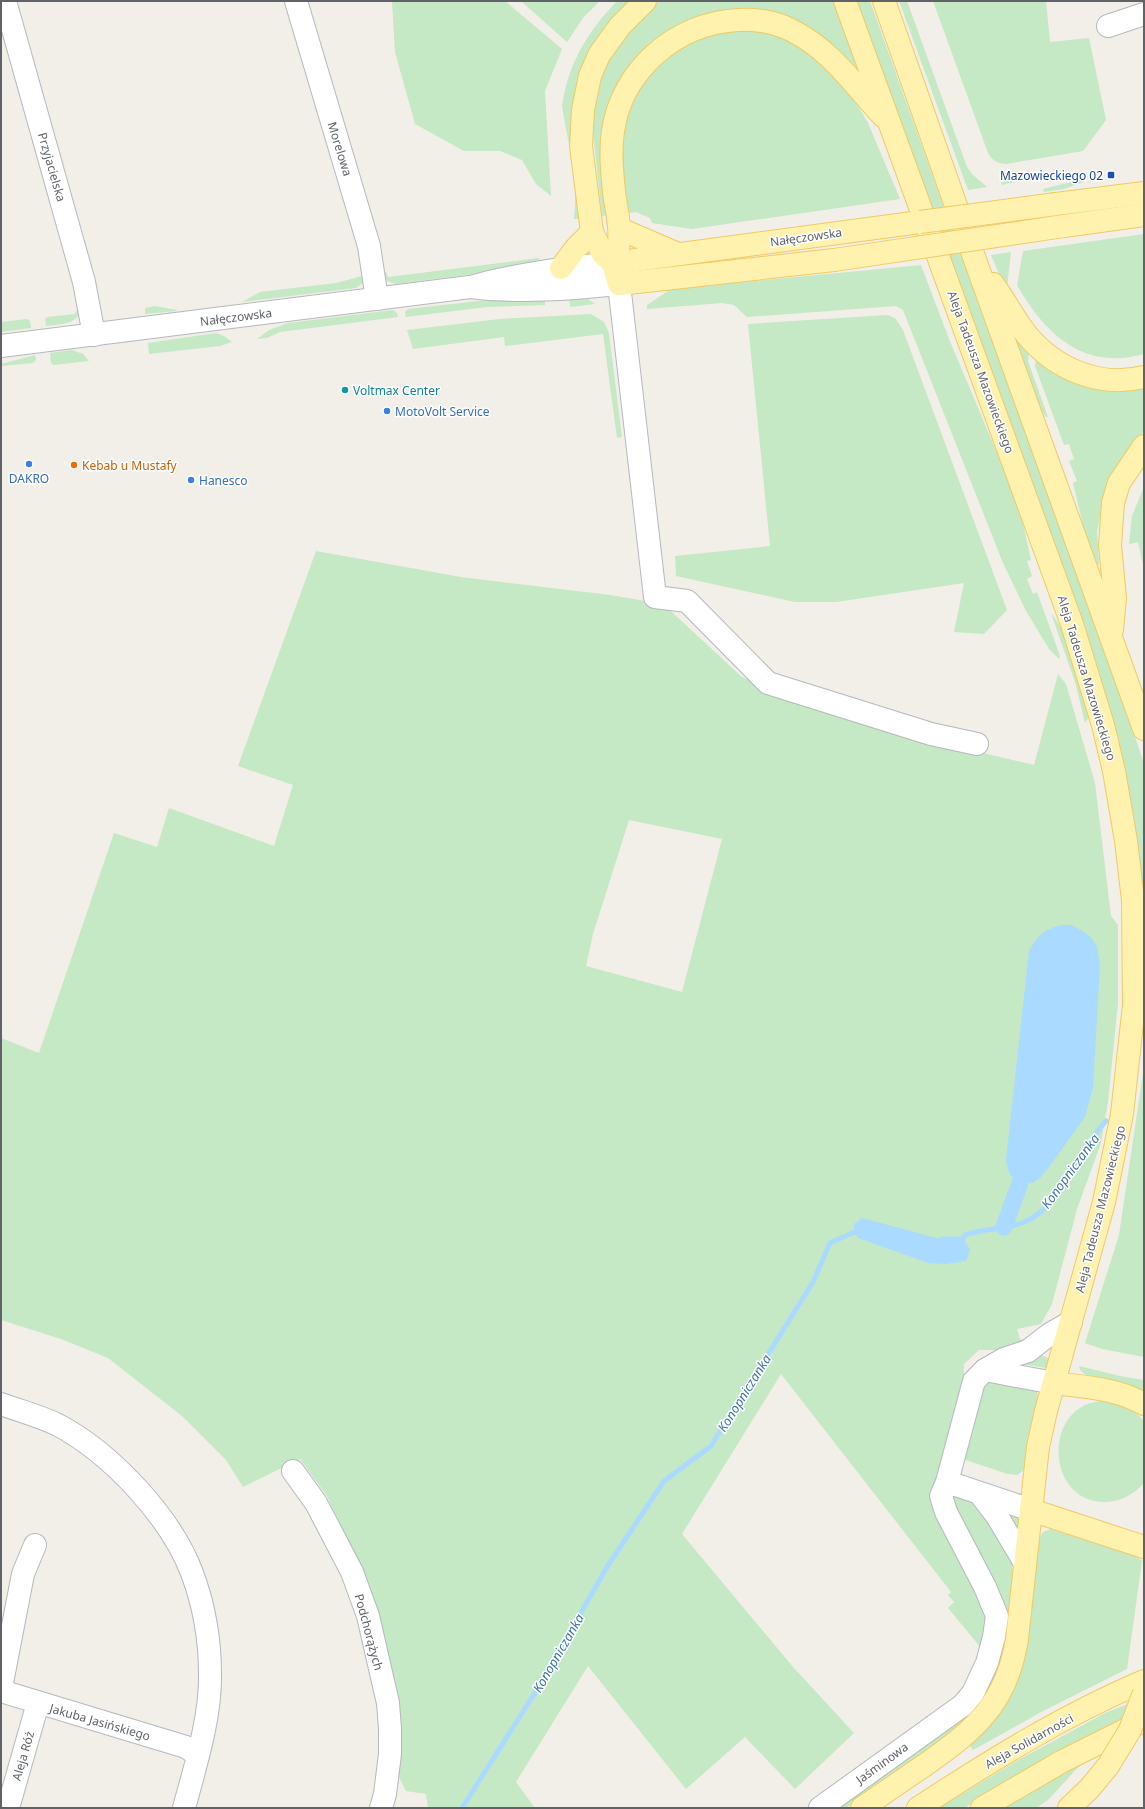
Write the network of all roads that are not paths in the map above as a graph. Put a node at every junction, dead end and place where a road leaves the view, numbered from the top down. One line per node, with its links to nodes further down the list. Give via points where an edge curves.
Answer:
1 (5, 1): 20 (street, Przyjacielska, via 84,282)
2 (296, 1): 19 (street, Morelowa, via 369,246)
3 (645, 1): 12 (main road, via 609,40 594,65 587,87 582,110 581,135)
4 (845, 1): 8 (main road, Aleja Tadeusza Mazowieckiego)
5 (884, 1): 14 (main road)
6 (1144, 14): 7 (street)
7 (1108, 26)
8 (890, 123): 11 (main road, via 830,56 791,30 778,24 747,20 696,28 672,40 646,63 626,91 620,105 611,148); 27 (main road, Aleja Tadeusza Mazowieckiego, via 1076,638 1114,771 1126,841 1133,900 1134,949 1134,1005 1127,1086 1104,1202)
9 (1144, 193): 13 (main road, Nałęczowska, bridge)
10 (1144, 215): 17 (main road, Nałęczowska, bridge, via 834,260)
11 (620, 230): 13 (main road); 15 (main road)
12 (592, 232): 15 (main road, via 603,254); 16 (main road, via 576,248)
13 (677, 253): 15 (main road, Nałęczowska)
14 (974, 257): 22 (main road, via 1027,335 1050,357 1085,375 1114,380); 24 (main road)
15 (613, 263): 16 (street, Nałęczowska); 17 (main road)
16 (562, 268): 18 (street, Nałęczowska)
17 (619, 284): 18 (street, Nałęczowska, via 564,290 500,291); 26 (street, via 656,597 687,601 768,683 931,734)
18 (470, 287): 19 (street, Nałęczowska)
19 (377, 299): 20 (street, Nałęczowska)
20 (94, 335): 21 (street, Nałęczowska)
21 (1, 346)
22 (1144, 377)
23 (1144, 446): 24 (main road, via 1119,483 1113,503 1110,545 1115,598)
24 (1112, 636): 25 (main road)
25 (1144, 729)
26 (977, 744)
27 (1071, 1322): 28 (street, Jaśminowa, via 1035,1346); 29 (main road, Aleja Tadeusza Mazowieckiego)
28 (986, 1370): 29 (street); 33 (street, Jaśminowa, via 974,1381)
29 (1054, 1383): 31 (main road, via 1111,1391); 35 (main road, Aleja Tadeusza Mazowieckiego, via 1038,1447)
30 (1, 1404): 44 (street, via 42,1417 87,1443 123,1475 171,1533 191,1572 207,1630 210,1675 205,1725)
31 (1144, 1404)
32 (293, 1471): 47 (street, Podchorążych, via 316,1503 352,1572 368,1616 388,1703 390,1729 390,1754)
33 (947, 1482): 34 (street); 48 (street, Jaśminowa, via 941,1496 946,1512 997,1616 987,1662 973,1693 963,1704)
34 (980, 1494): 35 (street); 38 (street, via 1000,1521)
35 (1030, 1510): 37 (main road); 38 (main road, Aleja Tadeusza Mazowieckiego)
36 (35, 1545): 40 (street, via 23,1574)
37 (1144, 1547)
38 (1025, 1563): 49 (main road, Aleja Tadeusza Mazowieckiego, via 1014,1657 1004,1684 990,1708 975,1726 953,1745)
39 (1144, 1681): 50 (main road, Aleja Solidarności, via 1031,1738)
40 (1, 1690): 42 (street, Jakuba Jasińskiego)
41 (1144, 1694): 52 (main road, bridge, via 1133,1723 1118,1751 1102,1774)
42 (38, 1703): 44 (street, Jakuba Jasińskiego, via 186,1747); 45 (street, Aleja Róż)
43 (1144, 1721): 51 (main road, via 1061,1762)
44 (198, 1755): 46 (street)
45 (8, 1808)
46 (184, 1808)
47 (381, 1808)
48 (820, 1808)
49 (862, 1808)
50 (918, 1808)
51 (982, 1808)
52 (1069, 1808)

